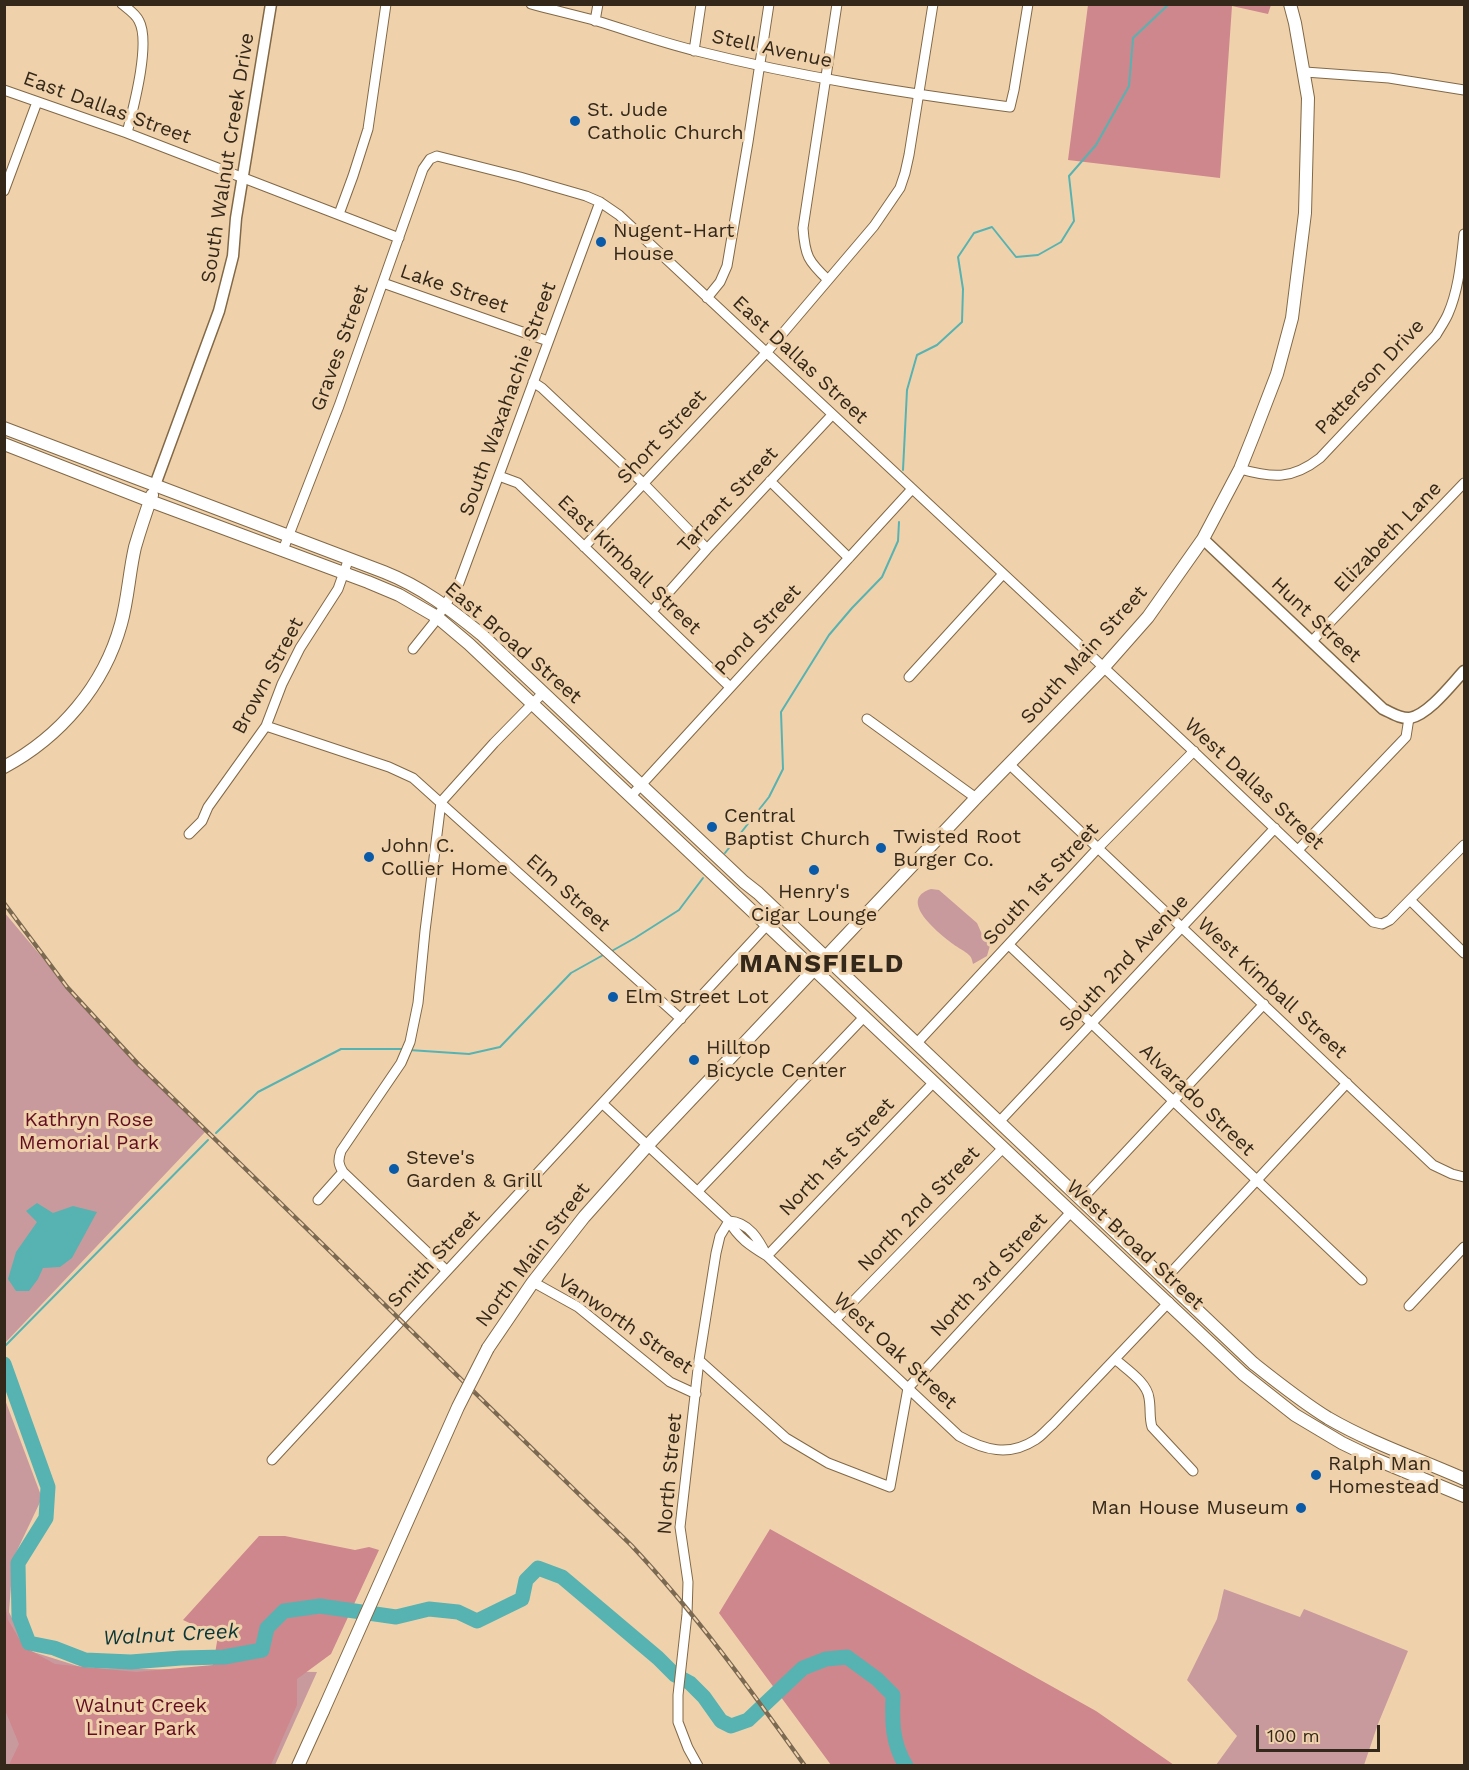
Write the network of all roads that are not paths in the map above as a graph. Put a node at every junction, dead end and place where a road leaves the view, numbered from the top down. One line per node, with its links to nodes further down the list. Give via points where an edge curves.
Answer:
1 (122, 4): 21 (street, via 139,21 143,47)
2 (271, 4): 23 (street, South Walnut Creek Drive)
3 (386, 4): 26 (street, via 368,129)
4 (531, 4): 12 (street, Stell Avenue)
5 (598, 4): 12 (street)
6 (701, 4): 13 (street)
7 (769, 4): 14 (street)
8 (837, 4): 16 (street)
9 (933, 4): 19 (street, Short Street)
10 (1028, 4): 19 (street, Stell Avenue, via 1010,107)
11 (1290, 4): 15 (main road, South Main Street)
12 (595, 21): 13 (street, Stell Avenue)
13 (694, 51): 14 (street, Stell Avenue)
14 (759, 66): 16 (street, Stell Avenue); 31 (street, via 727,266)
15 (1305, 72): 18 (street, via 1389,78); 40 (main road, South Main Street, via 1305,213 1292,318 1277,374)
16 (826, 80): 19 (street, Stell Avenue); 29 (street, via 803,228 806,253)
17 (4, 90): 20 (street, East Dallas Street)
18 (1464, 90)
19 (919, 95): 29 (street, Short Street, via 900,188)
20 (37, 102): 21 (street, East Dallas Street); 24 (street)
21 (127, 134): 23 (street, East Dallas Street)
22 (430, 159): 25 (street, East Dallas Street, via 437,156 511,174); 28 (street, Graves Street)
23 (243, 178): 26 (street, East Dallas Street); 45 (street, South Walnut Creek Drive, via 233,256 219,311)
24 (4, 191)
25 (600, 202): 31 (street, East Dallas Street, via 628,222); 32 (street, South Waxahachie Street)
26 (339, 214): 28 (street, East Dallas Street)
27 (1464, 234): 40 (street, Patterson Drive, via 1454,294 1436,335 1320,458 1288,475 1263,476)
28 (399, 238): 30 (street, Graves Street)
29 (828, 280): 33 (street, Short Street)
30 (383, 283): 32 (street, Lake Street); 48 (street, Graves Street)
31 (707, 298): 33 (street, East Dallas Street)
32 (548, 341): 34 (street, South Waxahachie Street)
33 (766, 353): 35 (street, East Dallas Street); 43 (street, Short Street)
34 (533, 382): 41 (street, South Waxahachie Street); 43 (street)
35 (832, 415): 42 (street, Tarrant Street); 46 (street, East Dallas Street)
36 (4, 428): 37 (main road, East Broad Street)
37 (27, 437): 39 (main road); 45 (main road, East Broad Street)
38 (4, 444): 39 (main road, East Broad Street)
39 (22, 451): 47 (main road, East Broad Street)
40 (1240, 469): 49 (main road, South Main Street)
41 (499, 476): 50 (street, East Kimball Street, via 518,483); 57 (street, South Waxahachie Street, via 459,583)
42 (770, 481): 51 (street, Tarrant Street); 54 (street)
43 (643, 483): 50 (street, Short Street); 51 (street)
44 (1464, 483): 60 (street, Elizabeth Lane)
45 (155, 485): 47 (main road); 48 (main road, East Broad Street)
46 (912, 489): 54 (street, Pond Street); 56 (street, East Dallas Street)
47 (150, 501): 52 (main road, East Broad Street); 73 (main road, via 135,548 122,623 104,670 83,702 57,730)
48 (289, 536): 52 (street, Graves Street); 53 (main road, East Broad Street)
49 (1203, 539): 60 (street, Hunt Street); 62 (main road, South Main Street, via 1148,617)
50 (584, 547): 58 (street, East Kimball Street)
51 (707, 549): 58 (street, Tarrant Street)
52 (283, 550): 55 (main road, East Broad Street)
53 (349, 558): 55 (street, Brown Street); 57 (main road, East Broad Street, via 404,580)
54 (849, 558): 65 (street, Pond Street)
55 (344, 573): 59 (main road, East Broad Street, via 393,592); 70 (street, Brown Street, via 300,648)
56 (1003, 574): 62 (street, East Dallas Street); 64 (street)
57 (445, 606): 59 (street, South Waxahachie Street); 66 (main road, East Broad Street)
58 (652, 611): 65 (street, East Kimball Street)
59 (437, 617): 61 (street, South Waxahachie Street); 67 (main road, East Broad Street)
60 (1312, 641): 68 (street, Hunt Street, via 1383,709)
61 (413, 649)
62 (1103, 668): 71 (street, West Dallas Street); 72 (main road, South Main Street)
63 (1464, 671): 68 (street, via 1429,708)
64 (909, 677)
65 (730, 687): 74 (street, Pond Street)
66 (543, 693): 67 (street); 74 (main road, East Broad Street)
67 (533, 704): 75 (main road, East Broad Street); 77 (street)
68 (1409, 718): 83 (street, via 1406,737)
69 (867, 719): 76 (street)
70 (266, 726): 77 (street, Elm Street, via 389,767 413,778); 79 (street, Brown Street, via 202,821)
71 (1194, 751): 78 (street, West Dallas Street); 82 (street, South 1st Street)
72 (1009, 765): 76 (main road, South Main Street); 82 (street, West Kimball Street)
73 (4, 767)
74 (641, 786): 75 (street, Pond Street); 80 (main road, East Broad Street)
75 (631, 796): 84 (main road, East Broad Street)
76 (976, 798): 92 (main road, South Main Street)
77 (441, 802): 96 (street, Elm Street); 107 (street, via 414,1028 390,1079 341,1151 338,1164)
78 (1275, 828): 83 (street, West Dallas Street); 89 (street, South 2nd Avenue)
79 (189, 834)
80 (700, 840): 84 (main road); 85 (main road, East Broad Street)
81 (1464, 845): 87 (street)
82 (1098, 848): 89 (street, West Kimball Street); 90 (street, South 1st Street)
83 (1298, 850): 87 (street, West Dallas Street, via 1373,922 1382,924 1390,920)
84 (690, 851): 86 (main road, East Broad Street)
85 (744, 882): 86 (main road); 92 (main road, East Broad Street)
86 (734, 892): 88 (main road, East Broad Street)
87 (1410, 900): 91 (street)
88 (768, 924): 93 (main road, East Broad Street); 96 (street, Smith Street)
89 (1182, 928): 94 (street, West Kimball Street); 97 (street, South 2nd Avenue)
90 (1009, 945): 97 (street, Alvarado Street); 98 (street, South 1st Street)
91 (1464, 953)
92 (826, 958): 93 (main road, North Main Street); 98 (main road, West Broad Street)
93 (815, 969): 95 (main road, West Broad Street); 105 (main road, North Main Street)
94 (1264, 1004): 101 (street, West Kimball Street); 102 (street)
95 (866, 1016): 99 (main road, West Broad Street); 110 (street)
96 (681, 1018): 103 (street, Smith Street)
97 (1091, 1023): 102 (street, Alvarado Street); 104 (street, South 2nd Avenue)
98 (916, 1044): 99 (main road); 104 (main road, West Broad Street)
99 (906, 1055): 100 (main road, West Broad Street)
100 (934, 1082): 106 (main road, West Broad Street); 116 (street, North 1st Street)
101 (1347, 1083): 108 (street, West Kimball Street, via 1433,1165); 109 (street)
102 (1173, 1101): 109 (street, Alvarado Street); 112 (street)
103 (603, 1104): 105 (street, West Oak Street); 117 (street, Smith Street)
104 (999, 1122): 112 (main road, West Broad Street)
105 (648, 1145): 110 (street, West Oak Street); 120 (main road, North Main Street, via 576,1226)
106 (1003, 1148): 113 (main road, West Broad Street); 124 (street, North 2nd Street)
107 (343, 1172): 111 (street); 117 (street)
108 (1464, 1177)
109 (1256, 1181): 118 (street); 119 (street, Alvarado Street)
110 (698, 1191): 114 (street, West Oak Street)
111 (318, 1200)
112 (1081, 1200): 113 (main road); 118 (main road, West Broad Street)
113 (1071, 1212): 122 (main road, West Broad Street); 127 (street, North 3rd Street)
114 (729, 1221): 116 (street, West Oak Street, via 740,1237); 126 (street, North Street, via 716,1253)
115 (1464, 1247): 123 (street)
116 (767, 1256): 124 (street, West Oak Street)
117 (447, 1271): 131 (street, Smith Street)
118 (1165, 1279): 121 (main road, West Broad Street)
119 (1362, 1280)
120 (533, 1282): 128 (street, Vanworth Street, via 578,1307 670,1382); 135 (main road, North Main Street, bridge, via 488,1348 458,1407)
121 (1178, 1292): 122 (main road); 129 (main road, West Broad Street, via 1253,1363)
122 (1169, 1302): 125 (street); 130 (main road, West Broad Street, via 1273,1399)
123 (1409, 1306)
124 (835, 1320): 127 (street, West Oak Street)
125 (1115, 1359): 127 (street, West Oak Street, via 1035,1440 1010,1451 992,1450 959,1436); 132 (street, via 1141,1382 1149,1395 1152,1427)
126 (699, 1360): 127 (street, Vanworth Street, via 786,1438 828,1463 890,1487); 128 (street, North Street)
127 (908, 1388)
128 (696, 1394): 136 (street, North Street, via 680,1527 688,1582 678,1722)
129 (1337, 1422): 130 (main road); 133 (main road, West Broad Street)
130 (1329, 1436): 134 (main road, West Broad Street)
131 (272, 1460)
132 (1193, 1471)
133 (1464, 1479)
134 (1464, 1496)
135 (298, 1766)
136 (698, 1766)

